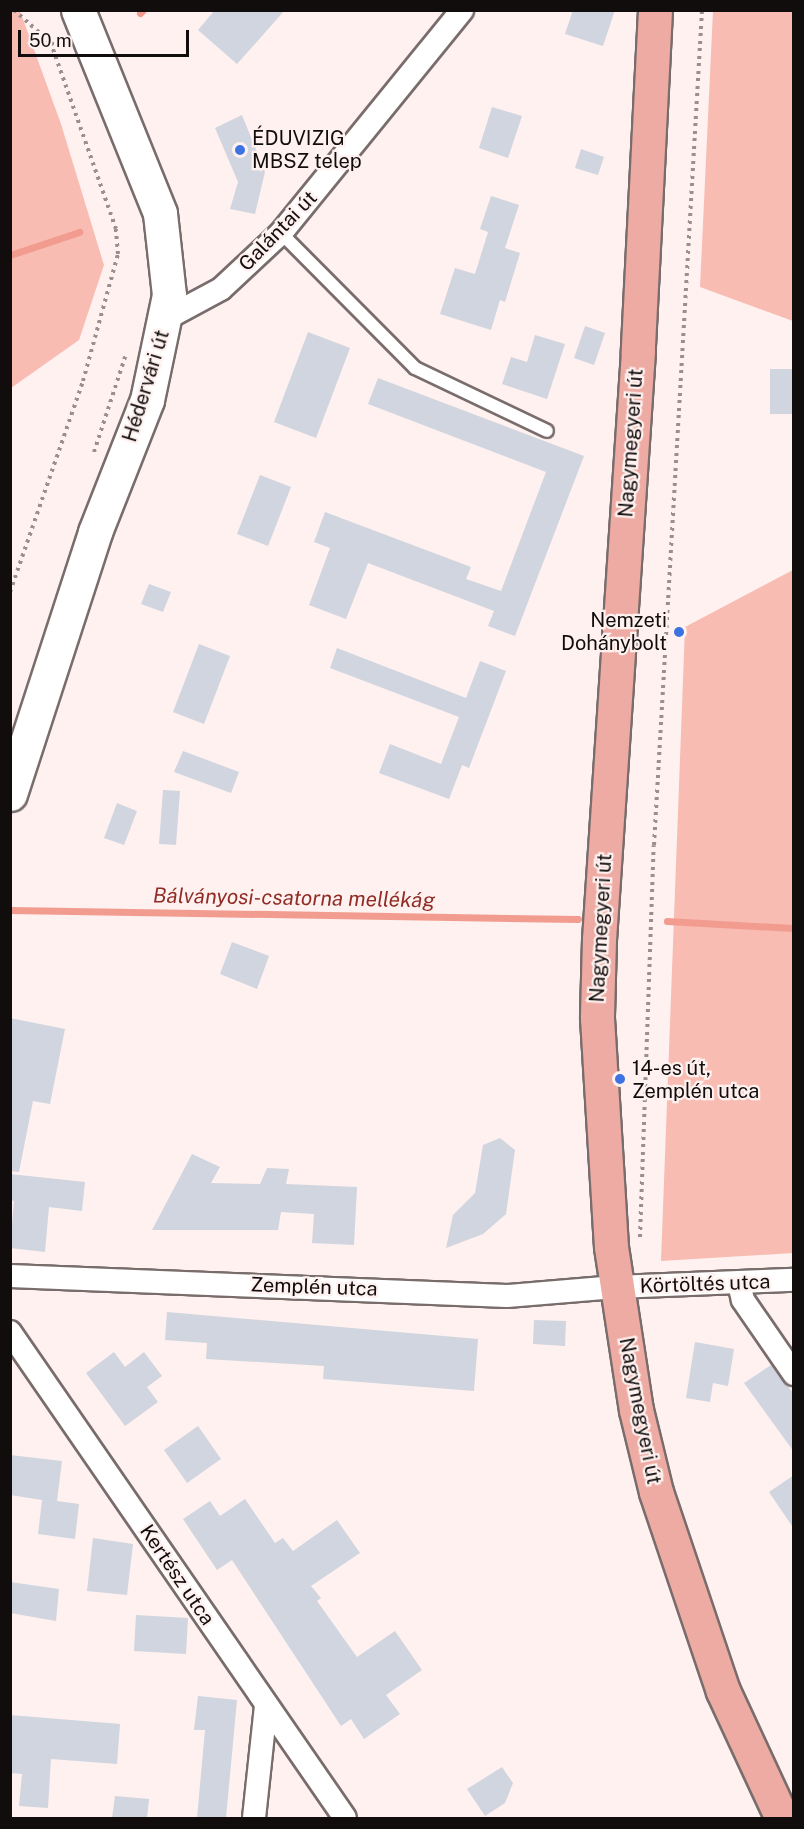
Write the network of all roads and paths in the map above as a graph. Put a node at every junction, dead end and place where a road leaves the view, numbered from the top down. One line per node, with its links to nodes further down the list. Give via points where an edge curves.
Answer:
1 (14, 10): 13 (path, via 51,43 116,229 118,254 83,381)
2 (78, 10): 9 (street, Hédervári út, via 160,213 169,295)
3 (462, 10): 8 (street, Galántai út)
4 (655, 10): 19 (main road, Nagymegyeri út, via 638,351 599,939 597,1018)
5 (702, 10): 15 (path, via 654,845)
6 (64, 40): 7 (path)
7 (69, 50)
8 (281, 233): 9 (street, Galántai út, via 221,289); 11 (lane, via 415,368)
9 (167, 318): 14 (street, Hédervári út, via 147,400 95,532)
10 (129, 345): 12 (path)
11 (548, 431)
12 (92, 459)
13 (10, 592)
14 (10, 794)
15 (640, 1245)
16 (10, 1276): 19 (street, Zemplén utca, via 507,1296)
17 (794, 1280): 18 (street, Körtöltés utca)
18 (739, 1284): 19 (street, Körtöltés utca); 21 (street, via 743,1300)
19 (616, 1287): 25 (main road, Nagymegyeri út, via 636,1410 669,1537 723,1691)
20 (10, 1332): 22 (street, Kertész utca)
21 (794, 1374)
22 (266, 1706): 23 (street); 24 (street, Kertész utca)
23 (254, 1818)
24 (345, 1818)
25 (782, 1818)

